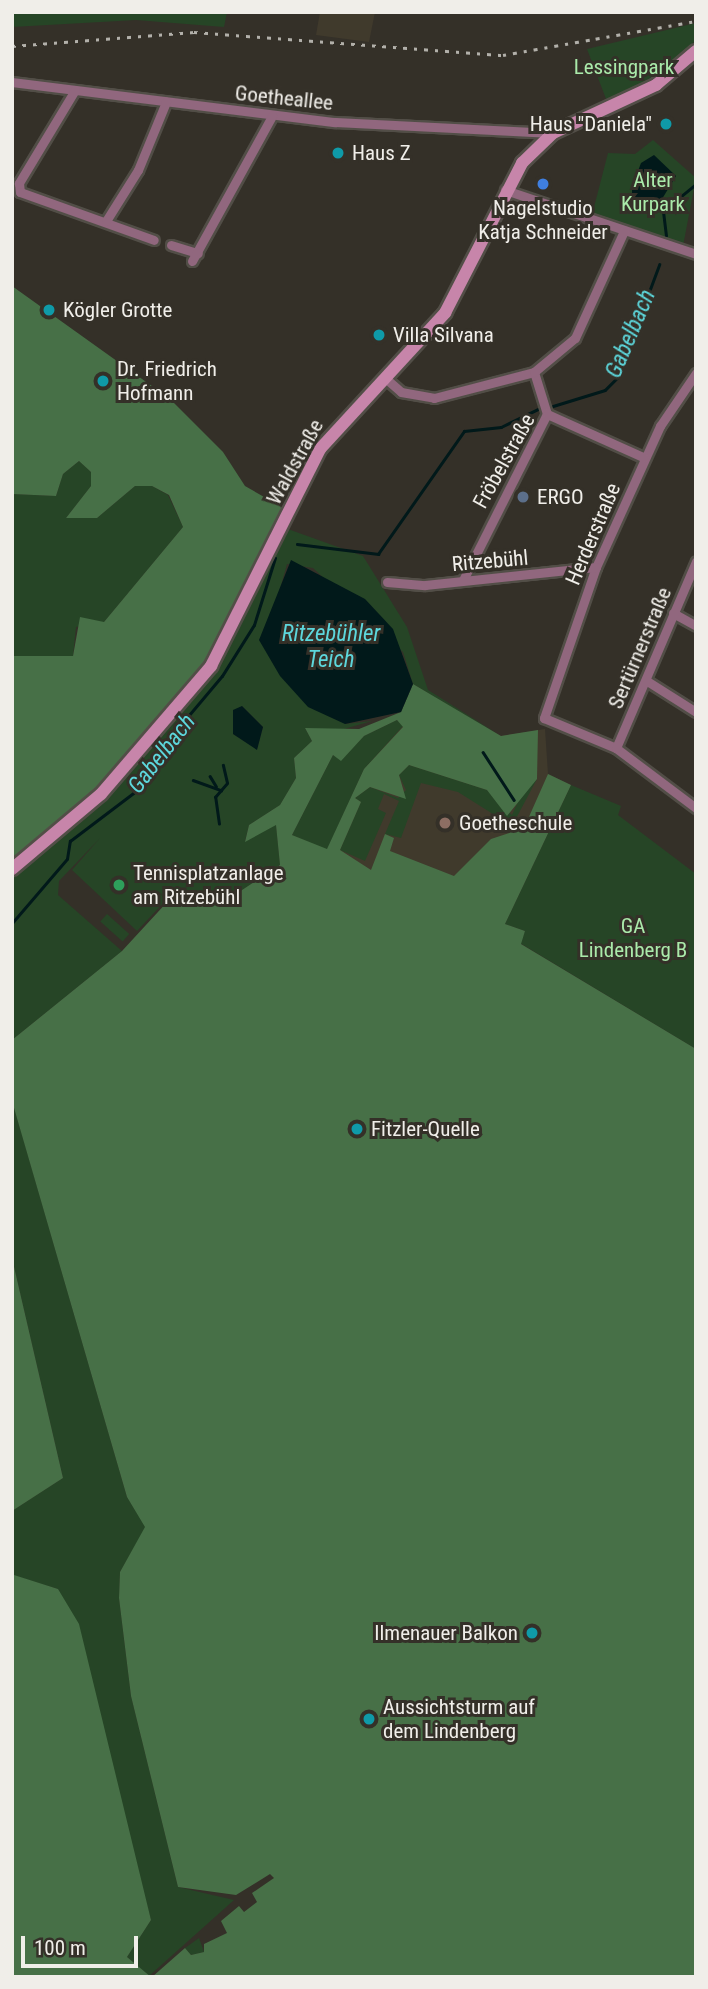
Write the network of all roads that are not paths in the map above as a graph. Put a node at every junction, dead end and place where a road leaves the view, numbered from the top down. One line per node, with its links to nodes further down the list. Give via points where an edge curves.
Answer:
1 (696, 51): 6 (street, Waldstraße, via 656,85)
2 (12, 82): 3 (street, Goetheallee)
3 (75, 90): 4 (street, Goetheallee); 8 (street, via 19,183 20,192)
4 (166, 102): 5 (street, Goetheallee); 8 (street, via 138,170)
5 (272, 116): 6 (street, Goetheallee); 11 (street, via 195,257)
6 (553, 133): 7 (street, Waldstraße)
7 (503, 190): 9 (street); 15 (street, Waldstraße, via 456,296)
8 (106, 221): 10 (street)
9 (624, 231): 12 (street); 13 (street, via 575,338)
10 (154, 240)
11 (171, 245)
12 (696, 254)
13 (534, 372): 15 (street, via 434,398 401,392); 16 (street)
14 (696, 373): 17 (street, Herderstraße)
15 (384, 377): 28 (street, Waldstraße, via 324,441 211,666 101,794)
16 (547, 414): 17 (street, Fröbelstraße); 20 (street, Fröbelstraße)
17 (645, 458): 19 (street, Herderstraße)
18 (696, 561): 22 (street, Sertürnerstraße)
19 (596, 566): 20 (street, Ritzebühl); 26 (street, Herderstraße, via 544,718)
20 (463, 580): 21 (street, Ritzebühl)
21 (387, 582)
22 (673, 613): 23 (street); 24 (street, Sertürnerstraße)
23 (696, 626)
24 (647, 681): 25 (street); 26 (street, Sertürnerstraße)
25 (696, 712)
26 (616, 748): 27 (street)
27 (696, 808)
28 (12, 869)

